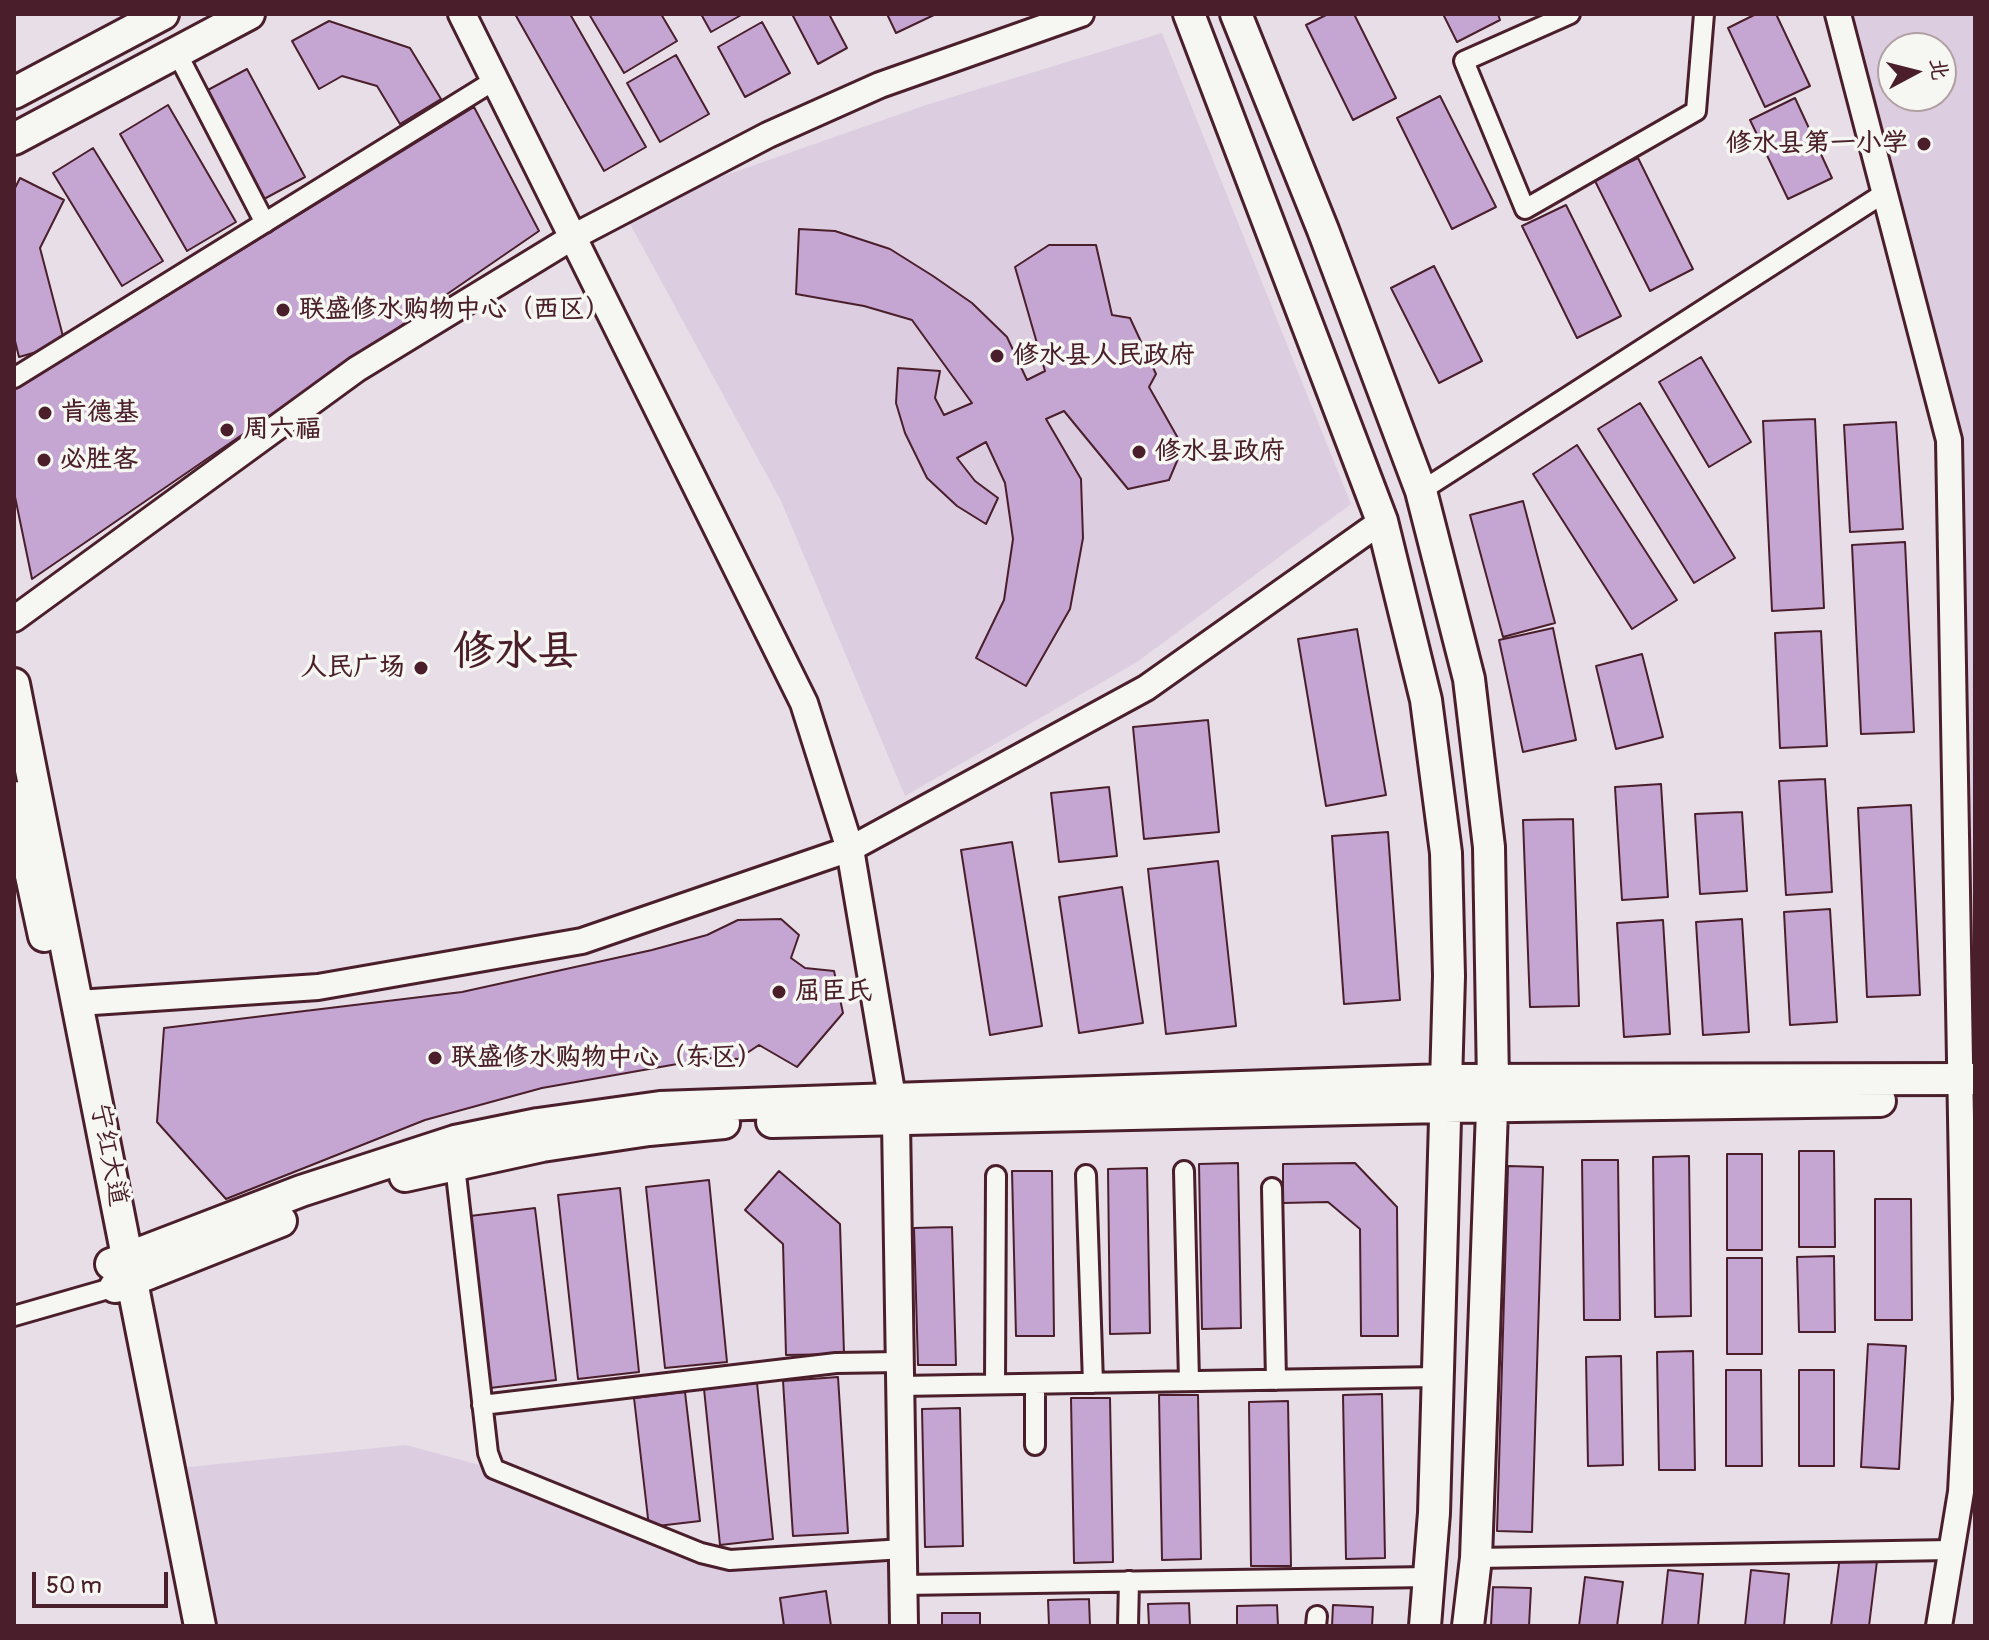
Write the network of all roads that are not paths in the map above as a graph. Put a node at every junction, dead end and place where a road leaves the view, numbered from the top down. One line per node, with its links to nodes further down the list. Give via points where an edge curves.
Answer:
1 (163, 14): 12 (main road)
2 (249, 14): 10 (main road)
3 (462, 14): 11 (main road)
4 (1081, 14): 16 (street, via 880,85 768,135)
5 (1189, 14): 19 (main road)
6 (1236, 14): 18 (main road)
7 (1570, 14): 8 (street, via 1464,61 1525,209 1696,111)
8 (1704, 14)
9 (1838, 14): 14 (street)
10 (177, 53): 13 (main road); 15 (street)
11 (495, 80): 15 (street); 16 (main road)
12 (14, 93)
13 (14, 139)
14 (1886, 192): 18 (street); 25 (street, via 1949,440)
15 (265, 223): 17 (street)
16 (573, 237): 20 (street, via 357,369); 23 (main road, via 804,703)
17 (14, 378)
18 (1421, 491): 27 (main road, via 1469,679 1489,847)
19 (1382, 521): 23 (street, via 1146,688); 26 (main road, via 1426,700 1446,853 1449,976)
20 (14, 619)
21 (14, 684): 24 (main road, 宁红大道)
22 (14, 797): 34 (main road, 宁红大道)
23 (850, 849): 24 (street, via 582,941 318,987); 28 (main road)
24 (78, 1003): 34 (main road, 宁红大道)
25 (1967, 1089): 27 (main road); 46 (street, via 1966,1399 1961,1492)
26 (1444, 1094): 27 (main road); 28 (main road); 37 (main road)
27 (1493, 1094): 47 (main road)
28 (894, 1110): 29 (main road); 36 (main road)
29 (454, 1152): 34 (main road, via 400,1177); 43 (street)
30 (1184, 1171): 39 (street)
31 (1086, 1175): 40 (street)
32 (996, 1176): 41 (street)
33 (1272, 1188): 38 (street)
34 (122, 1272): 35 (street); 51 (main road, 宁红大道); 52 (main road, 宁红大道)
35 (14, 1316)
36 (900, 1374): 41 (street); 43 (street, via 836,1363); 45 (main road)
37 (1437, 1377): 38 (street); 48 (main road)
38 (1276, 1380): 39 (street)
39 (1189, 1381): 40 (street)
40 (1093, 1383): 42 (street)
41 (995, 1384): 42 (street)
42 (1035, 1384): 44 (street)
43 (482, 1405): 45 (street, via 494,1469 701,1553 730,1560)
44 (1035, 1445)
45 (903, 1549): 50 (main road)
46 (1951, 1550): 47 (street); 57 (street)
47 (1476, 1558): 56 (main road)
48 (1429, 1577): 49 (street); 55 (main road)
49 (1129, 1581): 50 (street); 54 (street)
50 (903, 1585): 53 (main road)
51 (180, 1626)
52 (200, 1626)
53 (904, 1626)
54 (1128, 1626)
55 (1425, 1626)
56 (1468, 1626)
57 (1939, 1626)

